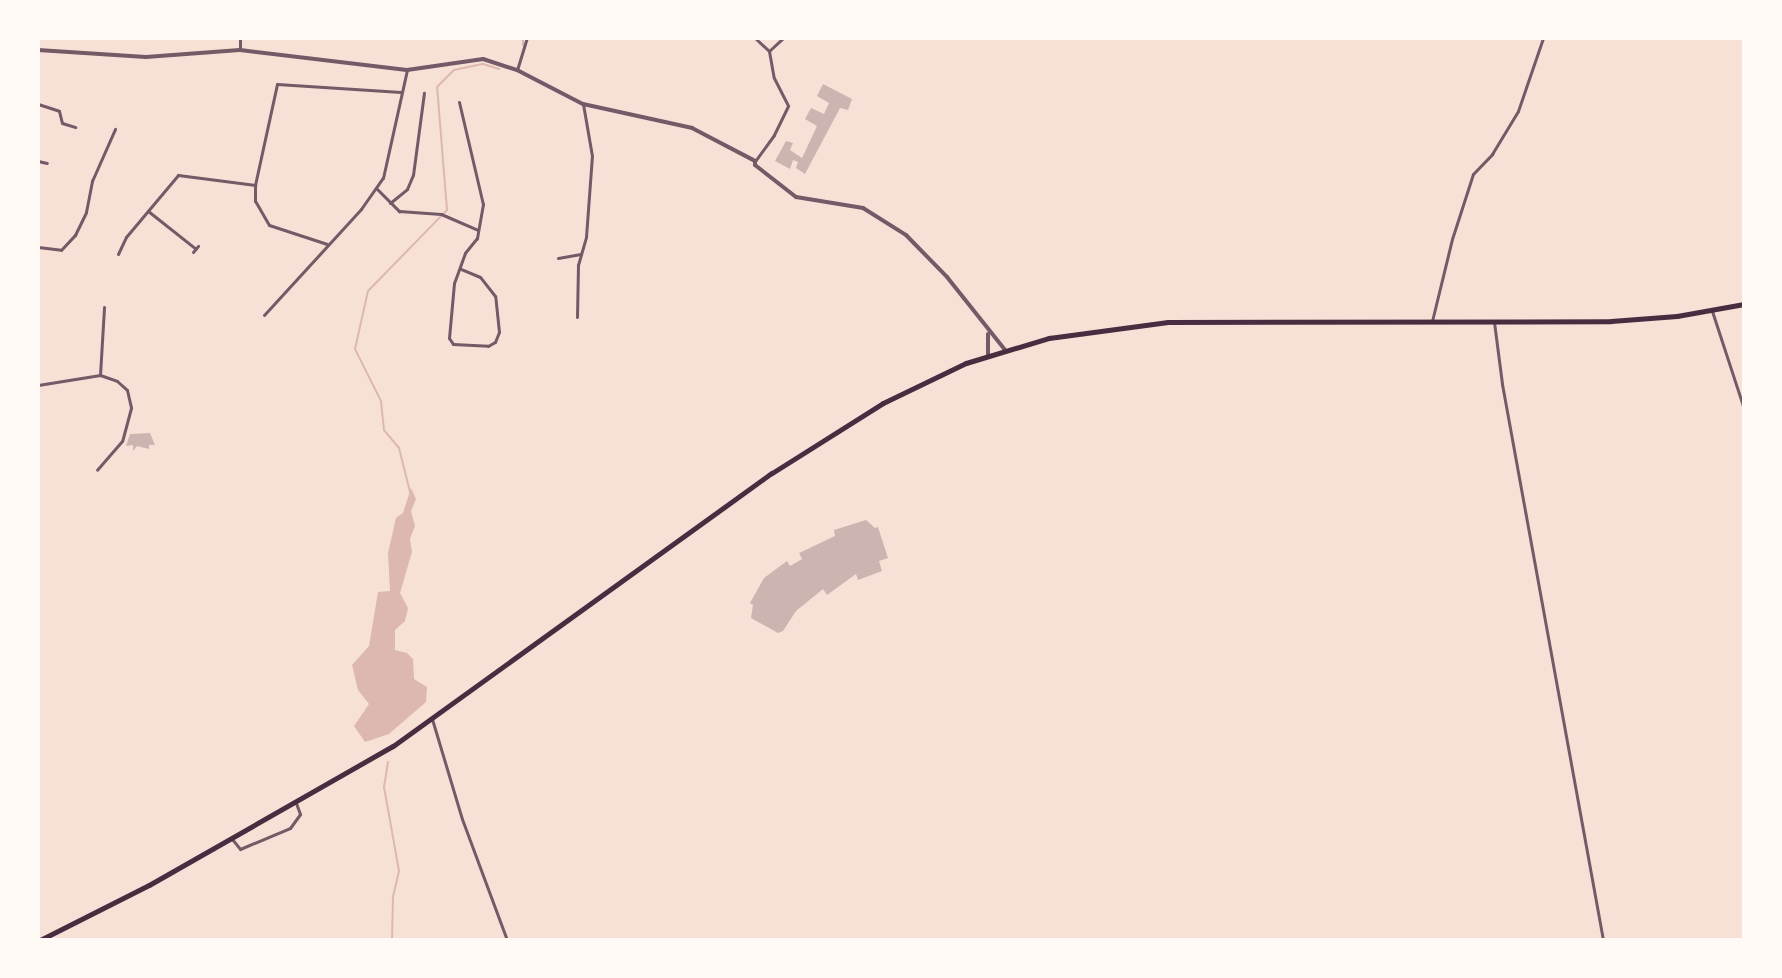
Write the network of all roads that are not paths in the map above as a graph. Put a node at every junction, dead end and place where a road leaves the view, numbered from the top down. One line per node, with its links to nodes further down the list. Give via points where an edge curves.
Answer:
1 (240, 38): 7 (street)
2 (527, 38): 10 (street)
3 (755, 38): 8 (street)
4 (783, 38): 8 (street)
5 (1543, 38): 38 (street, via 1518,111 1473,174)
6 (38, 50): 7 (street, via 146,57)
7 (240, 50): 9 (street)
8 (769, 51): 19 (street, via 774,78 788,106)
9 (407, 70): 10 (street, via 483,59); 11 (street)
10 (517, 70): 15 (street)
11 (401, 92): 21 (street, via 277,84); 22 (street, via 383,178)
12 (424, 93): 23 (street, via 413,175 407,189)
13 (459, 102): 25 (street, via 483,204)
14 (38, 104): 16 (street, via 59,111 62,123)
15 (583, 104): 19 (street, via 692,128); 30 (street, via 592,156)
16 (75, 127)
17 (115, 129): 27 (street, via 75,235 61,250)
18 (38, 161): 20 (street)
19 (755, 161): 40 (street, via 796,197 863,208 906,235 947,277)
20 (47, 163)
21 (255, 185): 24 (street, via 178,175); 26 (street, via 255,201 269,225)
22 (376, 188): 23 (street); 26 (street)
23 (390, 203): 25 (street, via 399,211 441,214)
24 (148, 211): 28 (street); 29 (street)
25 (478, 230): 32 (street)
26 (327, 244): 36 (street)
27 (38, 247)
28 (196, 249)
29 (118, 254)
30 (582, 254): 31 (street); 37 (street)
31 (558, 258)
32 (461, 269): 32 (street, via 480,277 495,296 499,332 488,346 453,344 449,338 451,300)
33 (1744, 304): 35 (main road)
34 (104, 307): 43 (street)
35 (1712, 311): 39 (main road, via 1611,321); 45 (street)
36 (264, 315)
37 (577, 317)
38 (1432, 321): 39 (main road); 41 (main road, via 1168,322 1088,331)
39 (1494, 321): 52 (street)
40 (988, 334): 41 (street); 42 (street)
41 (1005, 350): 42 (main road)
42 (988, 355): 47 (main road, via 907,390 805,451)
43 (100, 375): 44 (street); 46 (street, via 124,386 131,408 120,446)
44 (38, 385)
45 (1744, 409)
46 (97, 470)
47 (432, 719): 48 (main road); 51 (street)
48 (296, 803): 49 (main road); 49 (street, via 300,814 290,828 240,849)
49 (232, 839): 50 (main road)
50 (40, 940)
51 (507, 940)
52 (1603, 940)

